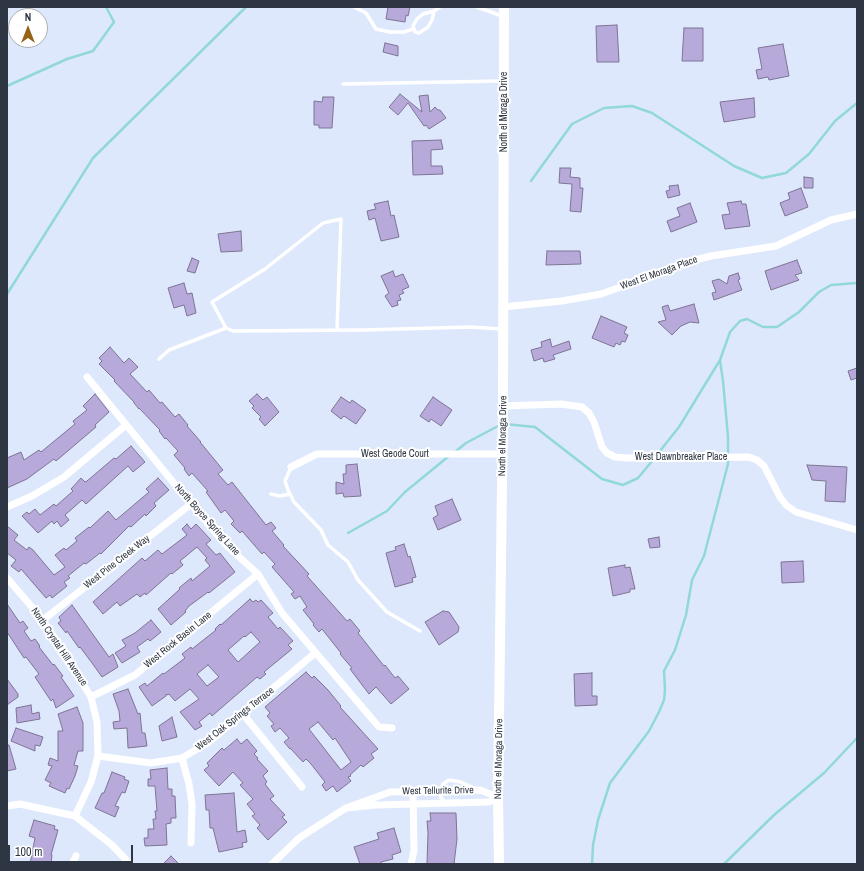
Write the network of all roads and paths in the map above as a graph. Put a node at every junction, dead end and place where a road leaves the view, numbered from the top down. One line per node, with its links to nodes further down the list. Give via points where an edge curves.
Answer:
1 (354, 7): 6 (lane, via 366,13 376,29 404,32)
2 (440, 7): 4 (lane)
3 (477, 7): 5 (lane)
4 (434, 11): 6 (lane, via 417,19 412,26); 6 (lane, via 428,27 419,33)
5 (504, 12): 7 (street, North el Moraga Drive)
6 (413, 29)
7 (504, 80): 8 (lane); 10 (street, North el Moraga Drive)
8 (343, 84)
9 (857, 214): 10 (street, West El Moraga Place, via 831,220 776,246 683,263 601,294 562,301)
10 (503, 306): 12 (street, North el Moraga Drive)
11 (226, 328): 13 (lane, via 233,331); 13 (lane, via 212,302 265,270 323,223 341,219); 14 (lane, via 169,350)
12 (503, 329): 13 (lane, via 470,327); 16 (street, North el Moraga Drive)
13 (337, 330)
14 (159, 359)
15 (87, 377): 17 (street, North Boyce Spring Lane)
16 (503, 406): 18 (street, North el Moraga Drive); 24 (street, West Dawnbreaker Place, via 561,404 582,408 589,413 594,422 602,447 616,457 749,457 764,466 786,506 796,512)
17 (126, 426): 22 (street, North Boyce Spring Lane); 23 (street, via 64,477 32,496)
18 (502, 454): 19 (street, West Geode Court, via 317,454); 39 (street, North el Moraga Drive)
19 (291, 467): 21 (lane, via 286,481)
20 (271, 494): 21 (lane)
21 (290, 494): 28 (lane, via 294,502 321,530 328,545 348,562 358,580 387,612)
22 (191, 504): 25 (street, North Boyce Spring Lane, via 227,546); 27 (street, West Pine Creek Way)
23 (7, 506)
24 (857, 530)
25 (258, 574): 29 (street, North Boyce Spring Lane, via 282,614); 30 (street, West Rock Basin Lane, via 135,675)
26 (7, 578): 27 (street, North Crystal Hill Avenue)
27 (42, 620): 30 (street, North Crystal Hill Avenue)
28 (420, 631)
29 (315, 653): 31 (street, West Oak Springs Terrace); 32 (street, North Boyce Spring Lane, via 378,727)
30 (91, 697): 33 (street, North Crystal Hill Avenue, via 97,722)
31 (243, 714): 34 (street, West Oak Springs Terrace, via 209,742); 35 (street)
32 (392, 728)
33 (98, 756): 34 (street, West Oak Springs Terrace, via 151,763); 44 (street, North Crystal Hill Avenue, via 91,782)
34 (182, 758): 45 (street, via 192,804)
35 (302, 787)
36 (440, 791): 37 (street, West Tellurite Drive); 37 (lane, via 443,784 449,780 461,782); 38 (street, West Tellurite Drive); 40 (lane, via 441,798)
37 (479, 791): 39 (street, West Tellurite Drive)
38 (413, 792): 41 (street); 43 (street, West Tellurite Drive, via 390,792)
39 (498, 797): 40 (street, West Tellurite Drive, via 489,802); 51 (street, North el Moraga Drive)
40 (446, 803): 41 (street, West Tellurite Drive)
41 (413, 804): 43 (street, West Tellurite Drive); 50 (street, via 414,851)
42 (7, 806): 44 (street, via 20,804)
43 (346, 808): 49 (street, West Tellurite Drive, via 299,838)
44 (75, 816): 48 (street, via 112,845)
45 (191, 843)
46 (76, 856): 47 (street)
47 (72, 864)
48 (130, 864)
49 (272, 864)
50 (411, 864)
51 (499, 864)

